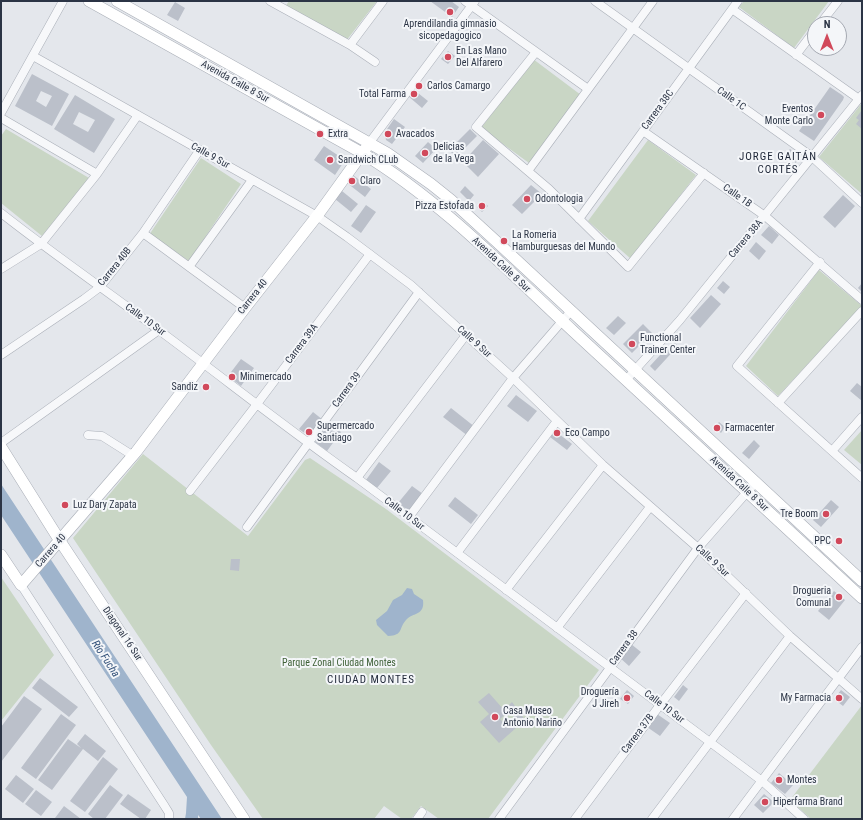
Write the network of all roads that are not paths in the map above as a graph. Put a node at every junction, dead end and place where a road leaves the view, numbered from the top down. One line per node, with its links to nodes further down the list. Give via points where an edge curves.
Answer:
1 (63, 1): 19 (street)
2 (89, 1): 30 (main road, Avenida Calle 8 Sur)
3 (270, 1): 11 (street)
4 (383, 1): 16 (street)
5 (595, 1): 14 (street, Calle 1C)
6 (653, 1): 14 (street)
7 (738, 1): 12 (street, Carrera 38C)
8 (838, 1): 13 (street)
9 (121, 2): 28 (main road, Avenida Calle 8 Sur)
10 (471, 2): 17 (street); 28 (street, Carrera 40)
11 (281, 4): 16 (street)
12 (732, 9): 18 (street); 21 (street, Carrera 38C)
13 (826, 16)
14 (633, 28): 21 (street, Calle 1C); 22 (street)
15 (807, 41): 18 (street)
16 (350, 45): 20 (street)
17 (536, 52): 22 (street); 32 (street, via 476,128)
18 (796, 55): 23 (street)
19 (33, 56): 24 (street); 25 (street, Calle 9 Sur)
20 (375, 62)
21 (689, 68): 27 (street, Carrera 38C); 31 (street, Calle 1C)
22 (588, 89): 32 (street)
23 (860, 97): 31 (street, Carrera 38A)
24 (1, 113)
25 (138, 115): 29 (street, Calle 9 Sur); 34 (street)
26 (1, 118): 34 (street)
27 (643, 131): 33 (street, Calle 1B); 40 (street, Carrera 38C)
28 (370, 142): 30 (main road, Carrera 40); 51 (main road, Avenida Calle 8 Sur, via 451,200)
29 (199, 151): 35 (street, Calle 9 Sur); 41 (street, Carrera 40B)
30 (362, 153): 38 (main road, Carrera 40); 53 (main road, Avenida Calle 8 Sur, via 402,179 441,210)
31 (811, 156): 36 (street, Calle 1C); 39 (street, Carrera 38A)
32 (528, 171): 40 (street)
33 (704, 173): 39 (street, Calle 1B); 40 (street, via 628,267)
34 (97, 174): 42 (street)
35 (252, 180): 38 (street, Calle 9 Sur); 45 (street)
36 (862, 202)
37 (1, 213): 42 (street, Calle 10 Sur)
38 (316, 216): 43 (street, Calle 9 Sur); 50 (main road, Carrera 40)
39 (765, 216): 44 (street, Calle 1B); 58 (street, Carrera 38A)
40 (579, 219)
41 (143, 233): 45 (street); 47 (street, Carrera 40B)
42 (41, 244): 46 (street); 47 (street, Calle 10 Sur)
43 (370, 254): 48 (street, Calle 9 Sur); 62 (street, Carrera 39A)
44 (820, 262): 49 (street, Calle 1B); 61 (street, via 737,366)
45 (189, 267): 50 (street)
46 (1, 269)
47 (100, 287): 54 (street, Calle 10 Sur); 56 (street, Carrera 40B)
48 (419, 292): 55 (street, Calle 9 Sur); 67 (street, Carrera 39)
49 (862, 300)
50 (245, 308): 57 (main road, Carrera 40)
51 (571, 311): 53 (street); 58 (main road, Avenida Calle 8 Sur)
52 (862, 311): 61 (street)
53 (562, 321): 59 (street); 60 (main road, Avenida Calle 8 Sur)
54 (159, 330): 57 (street, Calle 10 Sur); 66 (street)
55 (466, 335): 59 (street, Calle 9 Sur); 72 (street)
56 (1, 354)
57 (202, 363): 62 (street, Calle 10 Sur); 70 (main road, Carrera 40)
58 (636, 370): 60 (street, Carrera 38A); 74 (main road, Avenida Calle 8 Sur)
59 (513, 378): 64 (street, Calle 9 Sur); 78 (street)
60 (626, 380): 76 (main road, Avenida Calle 8 Sur)
61 (778, 403): 69 (street)
62 (257, 404): 67 (street, Calle 10 Sur); 75 (street, Carrera 39A)
63 (862, 417): 69 (street)
64 (557, 421): 71 (street, Calle 9 Sur); 82 (street)
65 (88, 435): 70 (street, via 102,436)
66 (1, 443)
67 (308, 444): 72 (street, Calle 10 Sur); 79 (street, Carrera 39)
68 (1, 447): 80 (main road, Diagonal 16 Sur)
69 (832, 451): 73 (street)
70 (132, 455): 80 (main road, Carrera 40)
71 (602, 465): 77 (street, Calle 9 Sur); 86 (street)
72 (357, 478): 78 (street, Calle 10 Sur)
73 (862, 478)
74 (756, 482): 76 (street, Carrera 38); 84 (main road, Avenida Calle 8 Sur)
75 (190, 490)
76 (747, 492): 81 (street, Carrera 38); 88 (main road, Avenida Calle 8 Sur)
77 (650, 507): 81 (street, Calle 9 Sur); 89 (street)
78 (409, 517): 82 (street, Calle 10 Sur)
79 (247, 527)
80 (57, 544): 85 (main road, Carrera 40); 99 (main road, Diagonal 16 Sur)
81 (698, 548): 87 (street, Calle 9 Sur); 92 (street, Carrera 38)
82 (457, 553): 86 (street, Calle 10 Sur)
83 (1, 555): 85 (main road)
84 (862, 581)
85 (21, 585): 98 (street)
86 (506, 590): 89 (street, Calle 10 Sur)
87 (746, 593): 90 (street, Calle 9 Sur); 95 (street, Carrera 37B)
88 (862, 598)
89 (557, 628): 92 (street, Calle 10 Sur)
90 (790, 636): 93 (street, Calle 9 Sur); 96 (street)
91 (862, 647): 93 (street)
92 (610, 667): 95 (street, Calle 10 Sur); 100 (street, Carrera 38)
93 (838, 678): 94 (street, Calle 9 Sur); 97 (street)
94 (862, 699)
95 (660, 705): 96 (street, Calle 10 Sur); 101 (street, Carrera 37B)
96 (711, 742): 97 (street, Calle 10 Sur); 102 (street)
97 (762, 781): 103 (street); 104 (street, Calle 10 Sur)
98 (169, 816)
99 (244, 819)
100 (499, 819)
101 (575, 819)
102 (652, 819)
103 (733, 819)
104 (804, 819)

